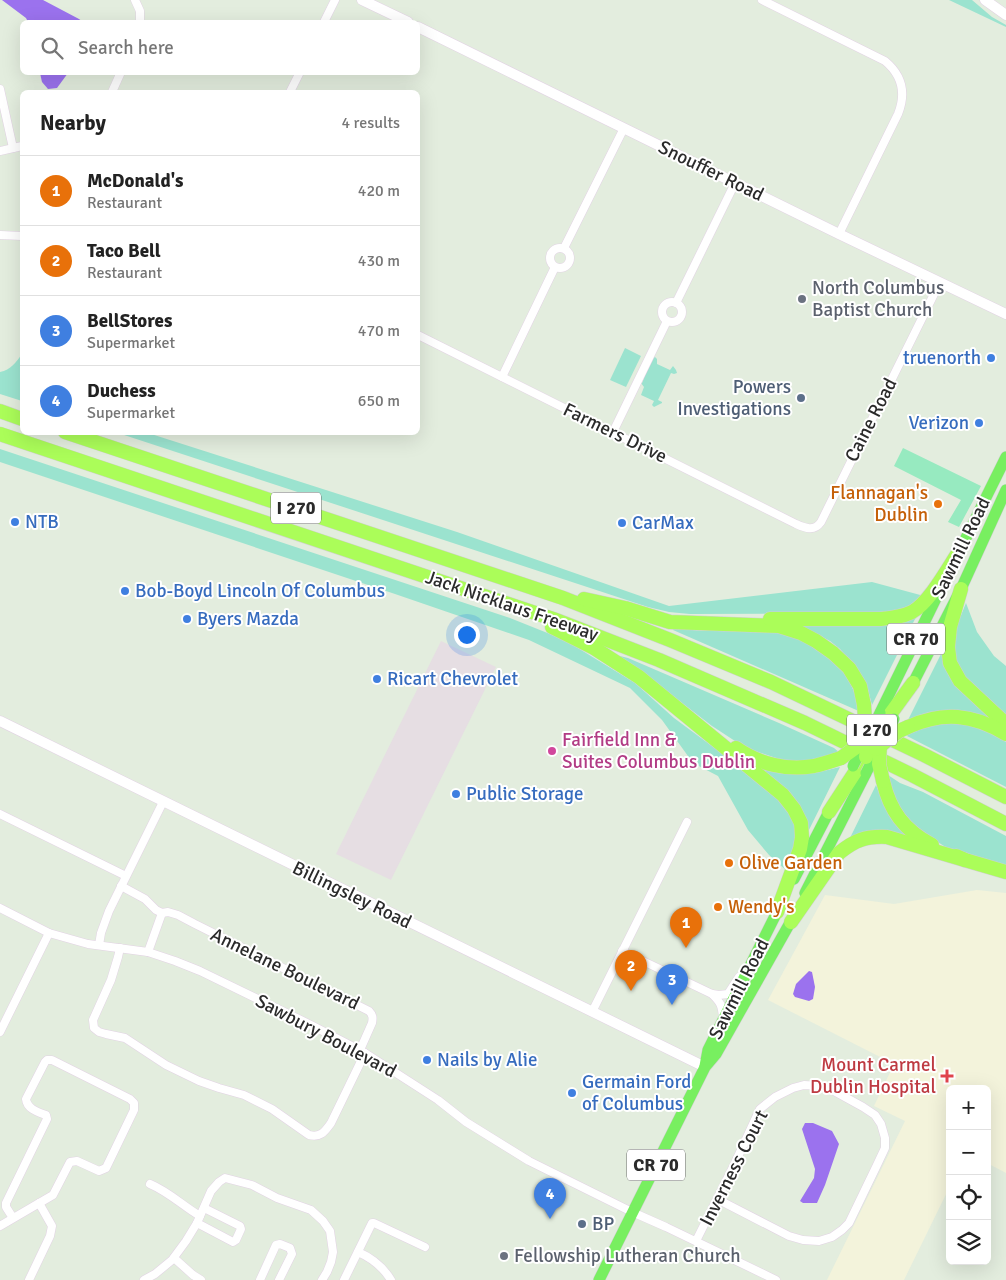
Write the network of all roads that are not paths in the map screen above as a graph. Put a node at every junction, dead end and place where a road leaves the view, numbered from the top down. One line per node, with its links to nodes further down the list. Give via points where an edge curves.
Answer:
1 (135, 0): 7 (street)
2 (335, 0): 8 (street)
3 (362, 0): 9 (street)
4 (762, 0): 21 (street, via 880,58 898,74 903,90 900,108)
5 (985, 0): 6 (street)
6 (1005, 14)
7 (140, 20)
8 (325, 20)
9 (404, 20)
10 (420, 28): 16 (street, Snouffer Road)
11 (120, 75): 14 (street)
12 (298, 75): 15 (street)
13 (0, 89): 18 (street)
14 (113, 90)
15 (291, 90)
16 (624, 128): 20 (street, Snouffer Road); 24 (street)
17 (20, 146): 18 (street)
18 (12, 148): 19 (street)
19 (0, 151)
20 (736, 183): 21 (street, Snouffer Road); 27 (street)
21 (839, 234): 26 (street, Snouffer Road)
22 (0, 236): 23 (street)
23 (20, 236)
24 (564, 248): 25 (street, via 551,253 550,259); 25 (street, via 570,254 569,263 563,268)
25 (555, 267): 31 (street)
26 (940, 282): 28 (street, Snouffer Road); 39 (street, Caine Road, via 818,526)
27 (676, 302): 29 (street, via 663,307 662,313); 29 (street, via 681,309 680,317 674,322)
28 (1006, 314)
29 (667, 321): 34 (street)
30 (420, 337): 31 (street, Farmers Drive)
31 (502, 377): 34 (street, Farmers Drive)
32 (0, 411): 33 (highway)
33 (20, 418)
34 (613, 432): 39 (street, Farmers Drive, via 796,524)
35 (0, 434): 41 (highway, Jack Nicklaus Freeway / I 270)
36 (74, 435): 42 (highway, Jack Nicklaus Freeway / I 270)
37 (1006, 457): 40 (main road, Sawmill Road / CR 70)
38 (1006, 490): 43 (main road, Sawmill Road / CR 70)
39 (813, 528)
40 (960, 550): 44 (highway, via 922,604 895,618 729,619); 47 (main road, Sawmill Road / CR 70)
41 (443, 581): 46 (highway, via 556,628 594,648 639,676); 60 (highway, Jack Nicklaus Freeway / I 270, via 556,620 764,705 904,771)
42 (526, 585): 44 (highway, via 670,622); 55 (highway, Jack Nicklaus Freeway / I 270, via 770,682)
43 (961, 590): 45 (main road, Sawmill Road / CR 70); 49 (highway, via 950,628 950,664 960,682)
44 (701, 624): 51 (highway, bridge, via 779,626 816,641 849,668 860,686)
45 (913, 683): 47 (highway)
46 (682, 711): 51 (highway, bridge, via 741,752 776,766 815,766 841,758); 66 (highway, via 783,795 794,809 802,837)
47 (886, 715): 51 (highway, bridge); 52 (highway, bridge)
48 (0, 722): 56 (street, Billingsley Road)
49 (1006, 724)
50 (1006, 734): 52 (highway, bridge, via 992,725 969,718 945,716 918,722 899,731)
51 (866, 740): 53 (highway, bridge); 54 (main road, Sawmill Road / CR 70, bridge)
52 (880, 746): 53 (highway, bridge); 54 (main road, Sawmill Road / CR 70, bridge); 61 (highway, bridge, via 879,764 886,794 903,823 919,837)
53 (866, 757): 54 (highway)
54 (860, 773): 57 (highway); 68 (main road, Sawmill Road / CR 70)
55 (1006, 798)
56 (163, 802): 63 (street); 77 (street, Billingsley Road)
57 (829, 812): 66 (main road, Sawmill Road / CR 70)
58 (0, 814): 63 (street)
59 (686, 822): 72 (street)
60 (1006, 824)
61 (965, 860): 62 (highway); 68 (highway, via 887,837 860,839 839,853)
62 (1006, 872)
63 (126, 876): 64 (street)
64 (121, 886): 67 (street, Annelane Boulevard, via 145,899); 70 (street, via 109,911)
65 (0, 908): 69 (street, Sawbury Boulevard)
66 (778, 912): 74 (main road, Sawmill Road / CR 70)
67 (162, 914): 73 (street); 81 (street, Annelane Boulevard, via 178,915 369,1011 373,1018)
68 (791, 922): 82 (main road, Sawmill Road / CR 70, via 716,1054)
69 (49, 933): 70 (street, Sawbury Boulevard); 78 (street)
70 (99, 945): 71 (street, Sawbury Boulevard)
71 (120, 948): 73 (street, Sawbury Boulevard); 81 (street, Annelane Boulevard, via 111,980 92,1020 94,1028 125,1038 166,1065 199,1081 244,1095 272,1109 309,1135 320,1135 331,1123)
72 (622, 951): 75 (street); 77 (street)
73 (148, 952): 81 (street, Sawbury Boulevard, via 200,971)
74 (753, 961): 75 (street, via 743,968 728,994); 79 (main road, Sawmill Road / CR 70)
75 (712, 994): 79 (street, via 721,1003)
76 (1, 1009): 78 (street)
77 (592, 1012): 82 (street, Billingsley Road)
78 (9, 1013): 80 (street)
79 (724, 1019): 82 (main road, Sawmill Road / CR 70, via 708,1050)
80 (0, 1032)
81 (363, 1052): 87 (street, Sawbury Boulevard, via 522,1157)
82 (705, 1067): 87 (main road, Sawmill Road / CR 70)
83 (150, 1184): 89 (street, via 167,1192)
84 (717, 1199): 84 (street, Inverness Court, via 789,1236 819,1241 832,1237 849,1223 885,1148 881,1124 875,1115 834,1091 820,1086 792,1088 760,1109); 91 (street, Inverness Court)
85 (39, 1203): 88 (street); 88 (street, via 53,1195 70,1162 77,1161 99,1171 106,1168 134,1110 130,1099 52,1060 43,1064 26,1099 27,1105 47,1119 6,1203); 95 (street, via 52,1226)
86 (204, 1208): 89 (street); 89 (street, via 240,1226 236,1240 233,1242); 100 (street, via 210,1191 222,1180 229,1179 252,1185 311,1210 330,1231 333,1252)
87 (632, 1212): 91 (street, Sawbury Boulevard); 103 (main road, Sawmill Road / CR 70)
88 (13, 1218): 90 (street)
89 (199, 1219): 94 (street)
90 (0, 1226)
91 (696, 1241): 104 (street, Sawbury Boulevard)
92 (426, 1247): 93 (street, via 374,1223)
93 (358, 1252): 101 (street); 102 (street, via 386,1271)
94 (174, 1258): 96 (street); 97 (street)
95 (29, 1280)
96 (144, 1280)
97 (201, 1280)
98 (260, 1280): 99 (street, via 276,1246 280,1244 290,1248 292,1254)
99 (279, 1280)
100 (322, 1280)
101 (344, 1280)
102 (391, 1280)
103 (599, 1280)
104 (776, 1280)

